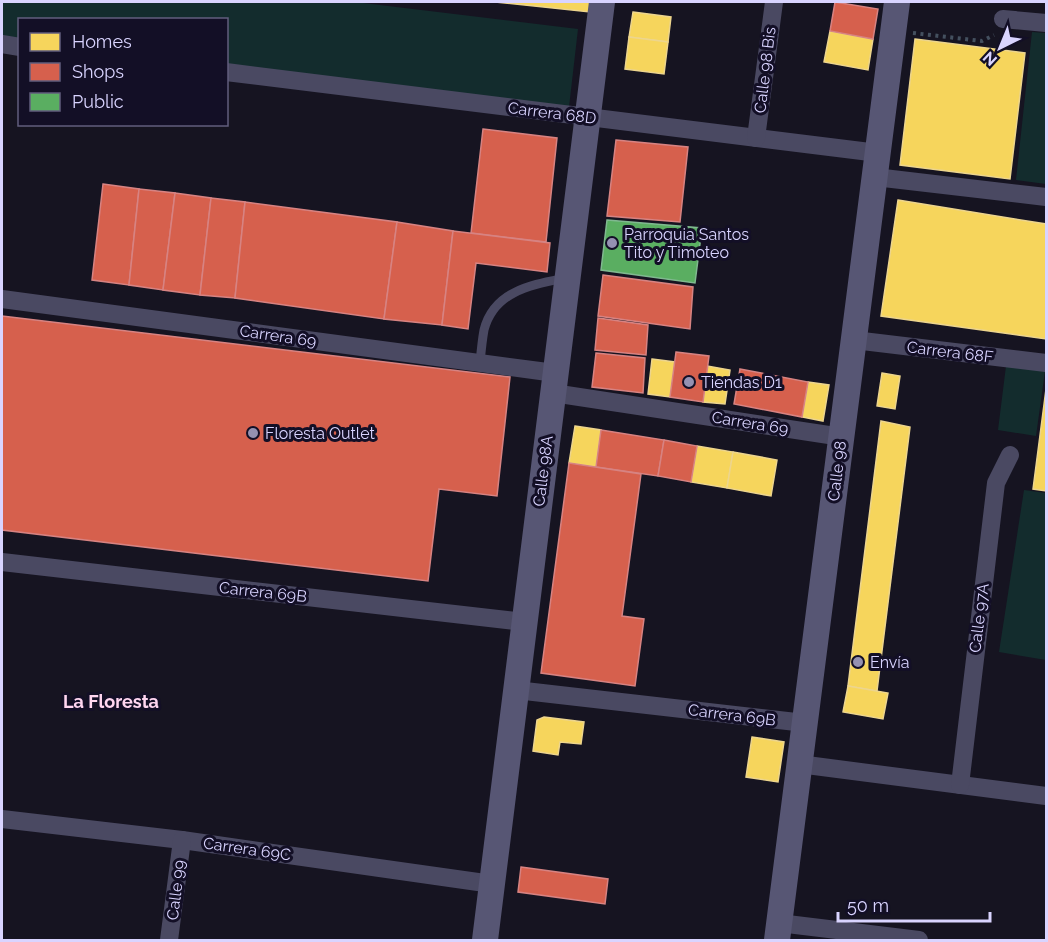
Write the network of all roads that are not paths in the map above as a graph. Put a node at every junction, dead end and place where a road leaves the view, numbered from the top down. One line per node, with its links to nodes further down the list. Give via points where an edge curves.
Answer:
1 (602, 2): 9 (street, Calle 98A)
2 (774, 2): 10 (street, Calle 98 Bis)
3 (897, 2): 11 (street, Calle 98)
4 (1003, 19): 5 (street)
5 (1047, 23)
6 (2, 44): 7 (street)
7 (18, 47)
8 (228, 72): 9 (street, Carrera 68D)
9 (587, 117): 10 (street, Carrera 68D); 13 (street, Calle 98A)
10 (756, 138): 11 (street, Carrera 68D)
11 (876, 165): 12 (street, Carrera 68D); 15 (street, Calle 98)
12 (1047, 197)
13 (567, 277): 16 (lane, via 519,289 497,306 484,330); 18 (street, Calle 98A)
14 (2, 299): 16 (street, Carrera 69)
15 (854, 340): 17 (street, Carrera 68F); 19 (street, Calle 98)
16 (480, 363): 18 (street, Carrera 69)
17 (1047, 363)
18 (554, 383): 19 (street, Carrera 69); 22 (street, Calle 98A)
19 (842, 437): 24 (street, Calle 98)
20 (1010, 455): 26 (street, Calle 97A, via 996,483)
21 (2, 562): 22 (street, Carrera 69B)
22 (524, 622): 23 (street, Calle 98A)
23 (516, 690): 24 (street, Carrera 69B); 30 (street, Calle 98A)
24 (805, 723): 25 (street, Calle 98)
25 (799, 764): 26 (street); 31 (street, Calle 98)
26 (960, 785): 27 (street)
27 (1047, 796)
28 (2, 819): 29 (street, Carrera 69C)
29 (182, 840): 30 (street, Carrera 69C); 32 (street, Calle 99)
30 (492, 884): 33 (street, Calle 98A)
31 (778, 932): 34 (street)
32 (169, 940)
33 (484, 940)
34 (920, 940)

